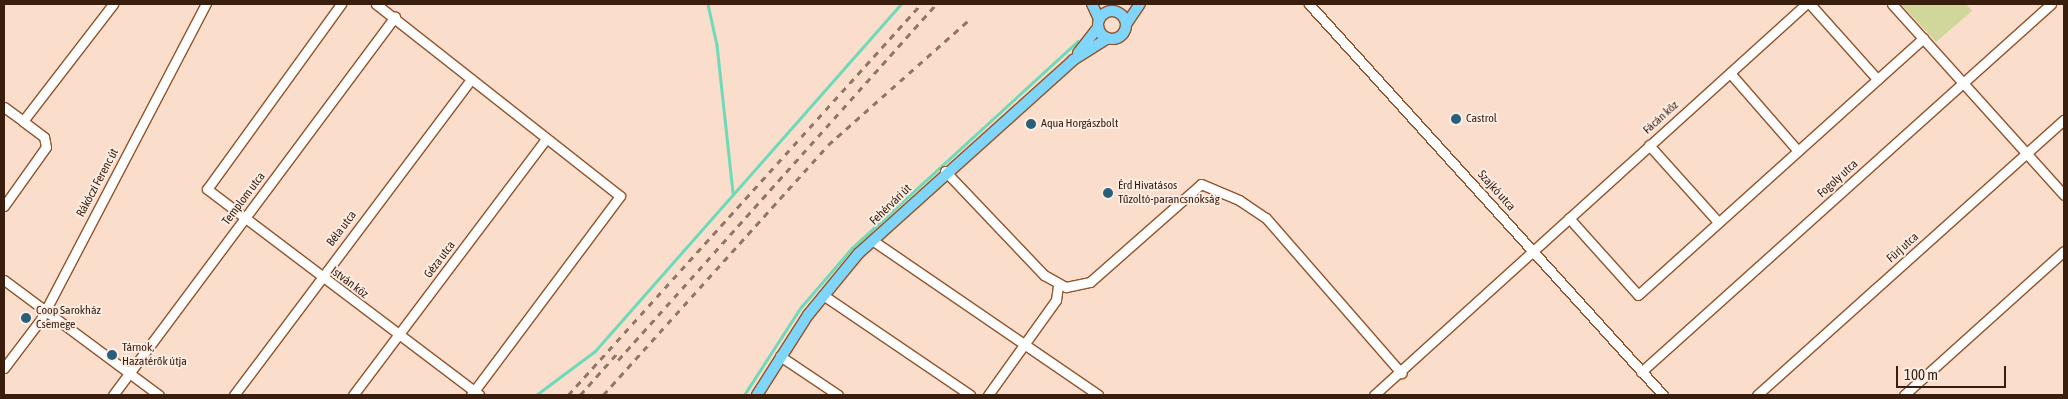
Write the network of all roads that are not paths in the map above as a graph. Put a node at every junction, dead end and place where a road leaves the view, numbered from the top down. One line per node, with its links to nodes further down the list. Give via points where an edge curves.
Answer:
1 (113, 4): 26 (street)
2 (206, 4): 44 (street, Rákóczi Ferenc út)
3 (341, 4): 35 (street, István köz, via 207,189)
4 (376, 4): 14 (street)
5 (1092, 4): 15 (main road)
6 (1131, 4): 13 (main road)
7 (1140, 4): 16 (main road)
8 (1309, 4): 38 (street, Szajkó utca)
9 (1806, 4): 20 (street, Fácán köz)
10 (1810, 4): 22 (street)
11 (1892, 4): 18 (street)
12 (2052, 4): 23 (street, Fogoly utca)
13 (1111, 9): 15 (main road, Fehérvári út); 16 (main road)
14 (395, 17): 21 (street); 35 (street, Templom utca)
15 (1099, 23): 17 (main road); 19 (main road, Fehérvári út)
16 (1127, 23): 17 (main road, Fehérvári út, via 1122,36)
17 (1108, 38): 19 (main road, Fehérvári út)
18 (1923, 38): 22 (street); 23 (street)
19 (1072, 60): 31 (main road, Fehérvári út)
20 (1730, 73): 28 (street, Fácán köz); 29 (street)
21 (471, 78): 27 (street); 40 (street, Béla utca)
22 (1877, 79): 29 (street)
23 (1964, 83): 30 (street); 49 (street, Fogoly utca)
24 (4, 107): 26 (street)
25 (2064, 120): 30 (street, Fürj utca)
26 (23, 121): 33 (street, via 44,137 46,148)
27 (546, 139): 45 (street, Géza utca); 52 (street, via 620,196)
28 (1649, 145): 34 (street, Fácán köz); 36 (street)
29 (1798, 151): 36 (street)
30 (2027, 154): 32 (street); 64 (street, Fürj utca)
31 (945, 171): 37 (main road, Fehérvári út); 42 (street)
32 (2064, 195)
33 (4, 206)
34 (1569, 218): 36 (street, via 1638,295); 38 (street, Fácán köz)
35 (243, 220): 40 (street, István köz); 51 (street, Templom utca)
36 (1718, 222)
37 (872, 240): 43 (main road, Fehérvári út); 46 (street)
38 (1533, 251): 49 (street, Szajkó utca); 50 (street, Fácán köz)
39 (2064, 251): 65 (street)
40 (322, 278): 45 (street, István köz); 55 (street, Béla utca)
41 (4, 280): 44 (street)
42 (1058, 285): 46 (street, via 1056,300); 50 (street, via 1075,288 1090,282 1201,184 1257,210)
43 (823, 295): 47 (main road, Fehérvári út); 59 (street)
44 (45, 311): 48 (street, Rákóczi Ferenc út); 51 (street)
45 (398, 335): 52 (street, István köz); 56 (street, Géza utca)
46 (1024, 342): 60 (street); 61 (street)
47 (780, 356): 57 (main road, Fehérvári út); 58 (street)
48 (4, 368)
49 (1641, 372): 63 (street, Szajkó utca)
50 (1401, 373): 62 (street, Fácán köz)
51 (129, 374): 53 (street, Templom utca); 54 (street)
52 (475, 394)
53 (113, 395)
54 (159, 395)
55 (234, 395)
56 (353, 395)
57 (757, 395)
58 (838, 395)
59 (970, 395)
60 (988, 395)
61 (1098, 395)
62 (1374, 395)
63 (1663, 395)
64 (1758, 395)
65 (1904, 395)

